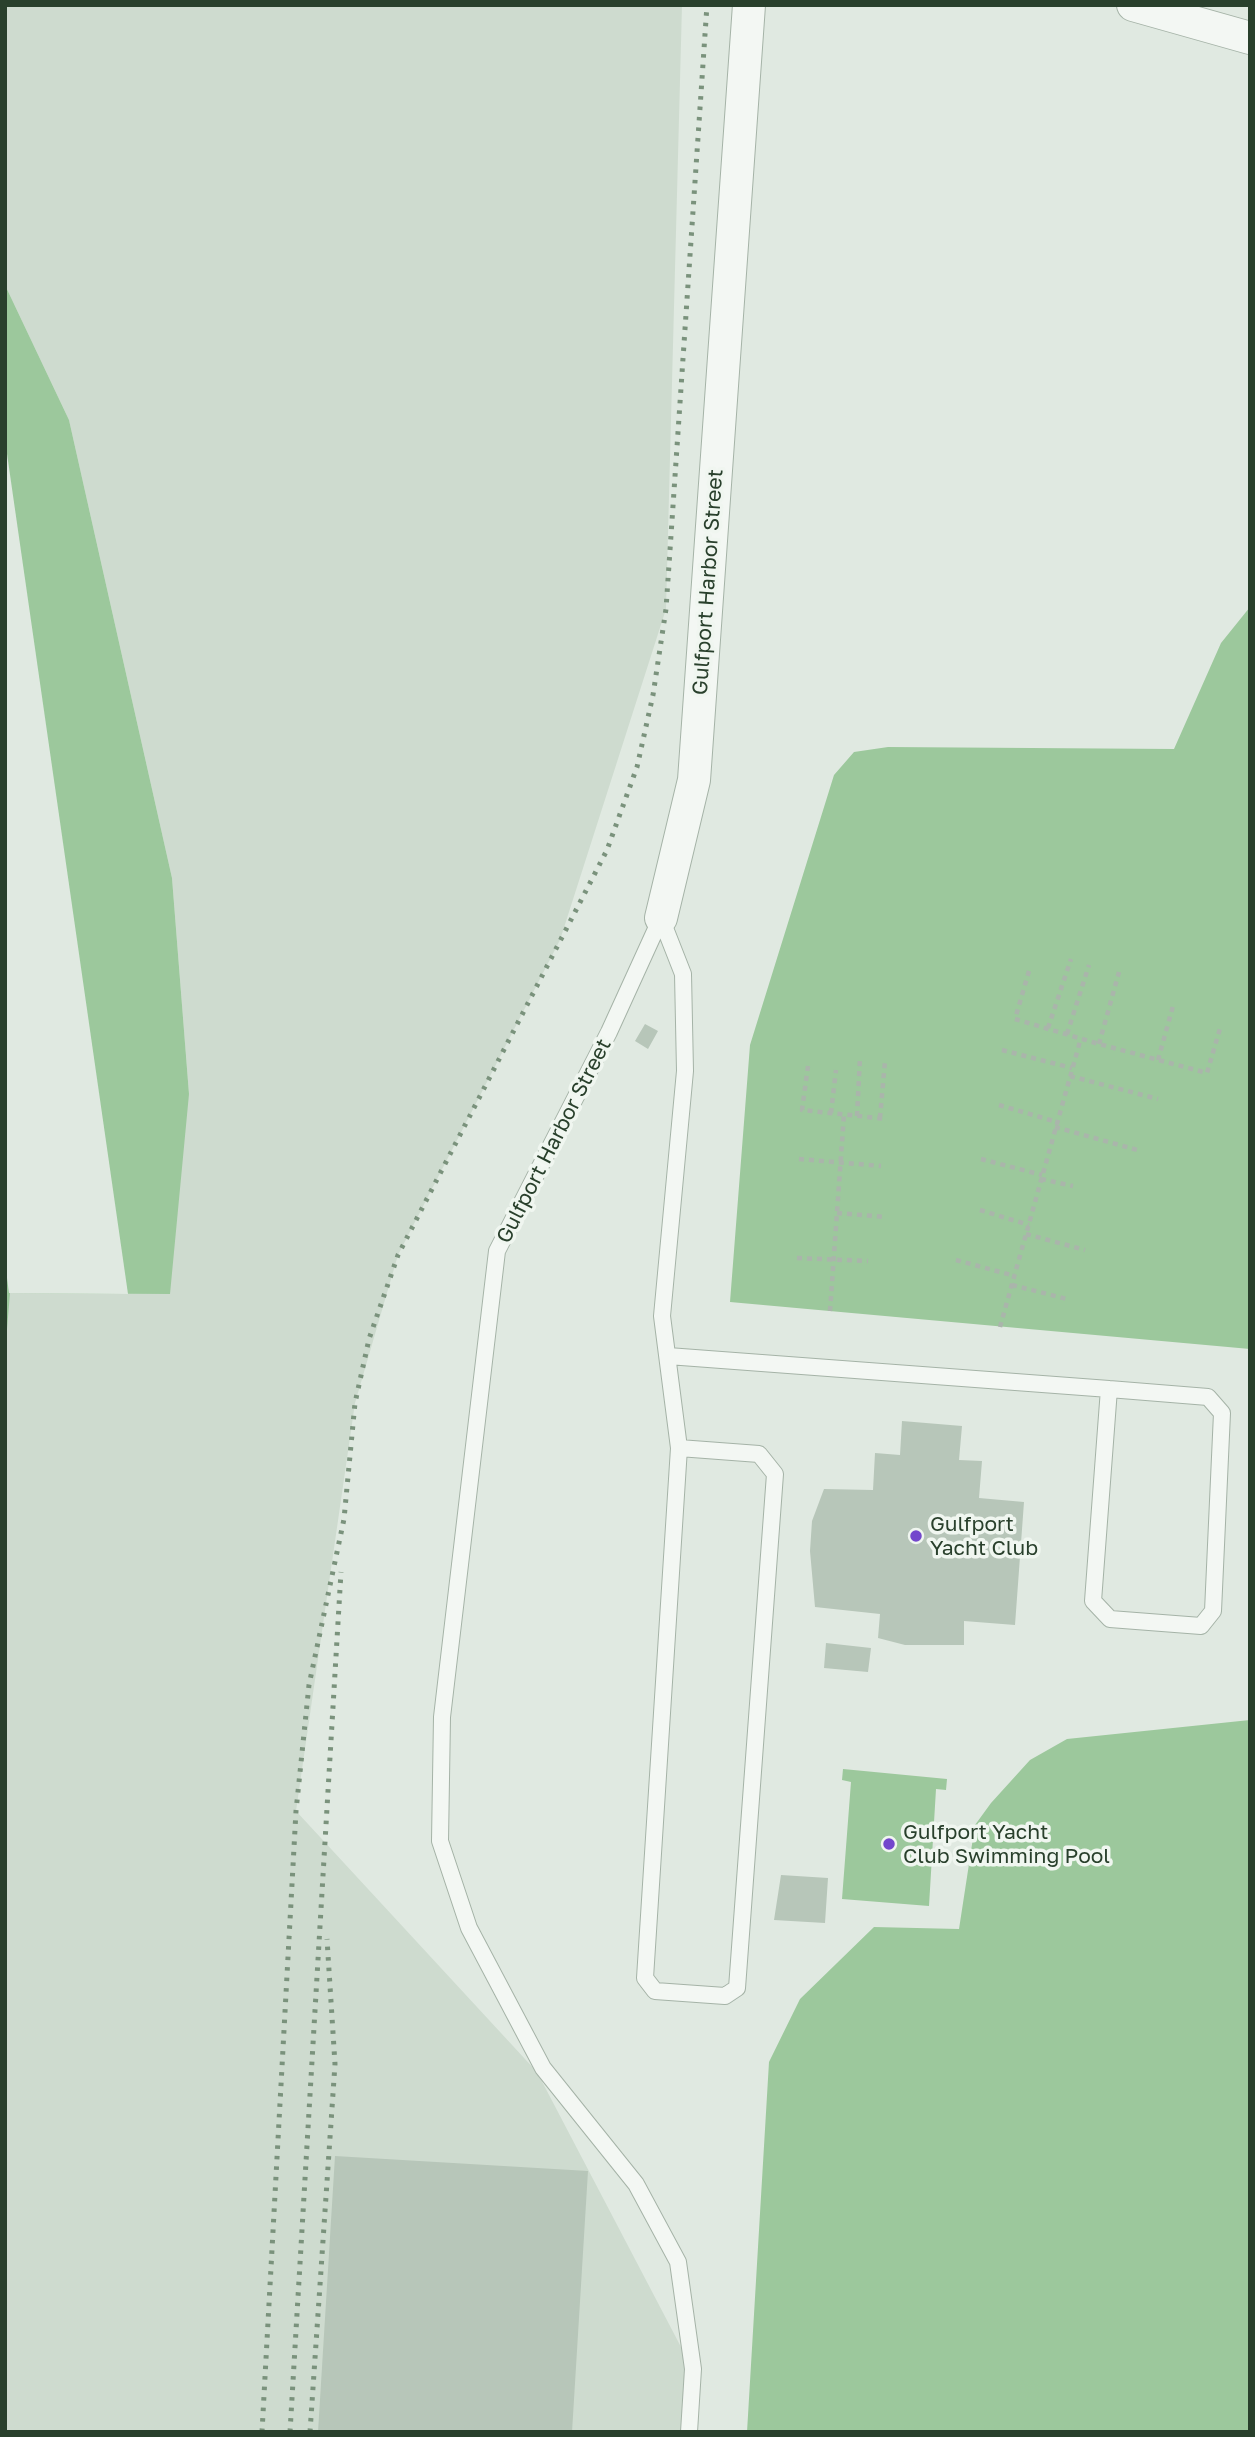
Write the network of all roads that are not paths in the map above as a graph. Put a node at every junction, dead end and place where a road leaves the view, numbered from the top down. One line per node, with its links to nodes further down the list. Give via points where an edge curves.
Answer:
1 (749, 5): 4 (street, Gulfport Harbor Street, via 694,780)
2 (1133, 5): 3 (street)
3 (1250, 38)
4 (661, 918): 5 (lane, via 683,974 685,1071 662,1316); 8 (lane, Gulfport Harbor Street, via 609,1032 497,1251 442,1717 440,1841 469,1928 542,2068 636,2184 678,2262 694,2368)
5 (668, 1356): 6 (lane); 7 (lane)
6 (1109, 1389): 6 (lane, via 1208,1397 1222,1413 1213,1611 1201,1626 1110,1619 1093,1601)
7 (679, 1448): 7 (lane, via 645,1978 655,1991 725,1997 737,1988 775,1474 759,1454)
8 (690, 2432)

